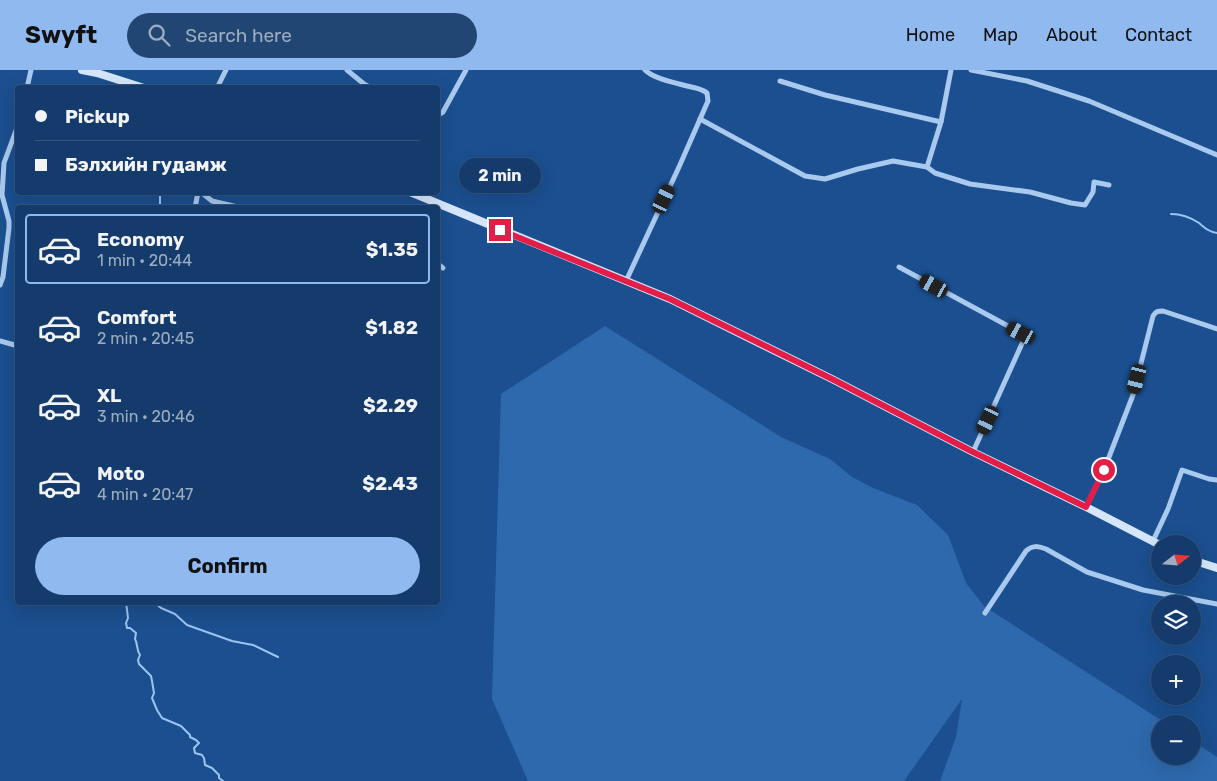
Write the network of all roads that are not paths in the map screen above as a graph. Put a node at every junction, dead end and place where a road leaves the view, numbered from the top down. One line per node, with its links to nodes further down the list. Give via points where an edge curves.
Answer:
1 (31, 70): 10 (street)
2 (82, 70): 11 (main road)
3 (226, 70): 12 (street)
4 (347, 70): 13 (street)
5 (466, 70): 14 (street)
6 (645, 70): 15 (street, via 650,75 707,93 708,101)
7 (951, 70): 16 (street)
8 (971, 70): 18 (street, via 1027,81 1089,101)
9 (780, 81): 16 (street)
10 (28, 85)
11 (135, 85)
12 (218, 85)
13 (366, 85)
14 (440, 114)
15 (700, 119): 19 (street, via 805,176 825,179 893,161); 28 (street)
16 (941, 122): 19 (street)
17 (15, 133): 27 (street, via 4,163 2,195 9,228)
18 (1217, 155)
19 (928, 167): 20 (street, via 935,173 970,184 1030,192 1085,205 1093,192 1094,182)
20 (1109, 185)
21 (204, 195): 23 (street)
22 (417, 195): 28 (main road)
23 (231, 205)
24 (440, 266): 26 (street)
25 (899, 267): 33 (street, via 1025,337)
26 (443, 268)
27 (1, 277): 29 (street)
28 (626, 281): 33 (main road, via 670,299)
29 (0, 285)
30 (1217, 330): 35 (street, via 1163,311 1155,313 1133,395)
31 (0, 341): 32 (street)
32 (15, 345)
33 (973, 452): 35 (main road)
34 (1217, 480): 36 (street, via 1182,470)
35 (1086, 507): 37 (main road)
36 (1159, 535)
37 (1151, 540)
38 (1201, 563): 39 (main road)
39 (1217, 568)
40 (1217, 604): 41 (street, via 1142,590 1087,572 1046,549 1034,546 1026,551)
41 (985, 613)

